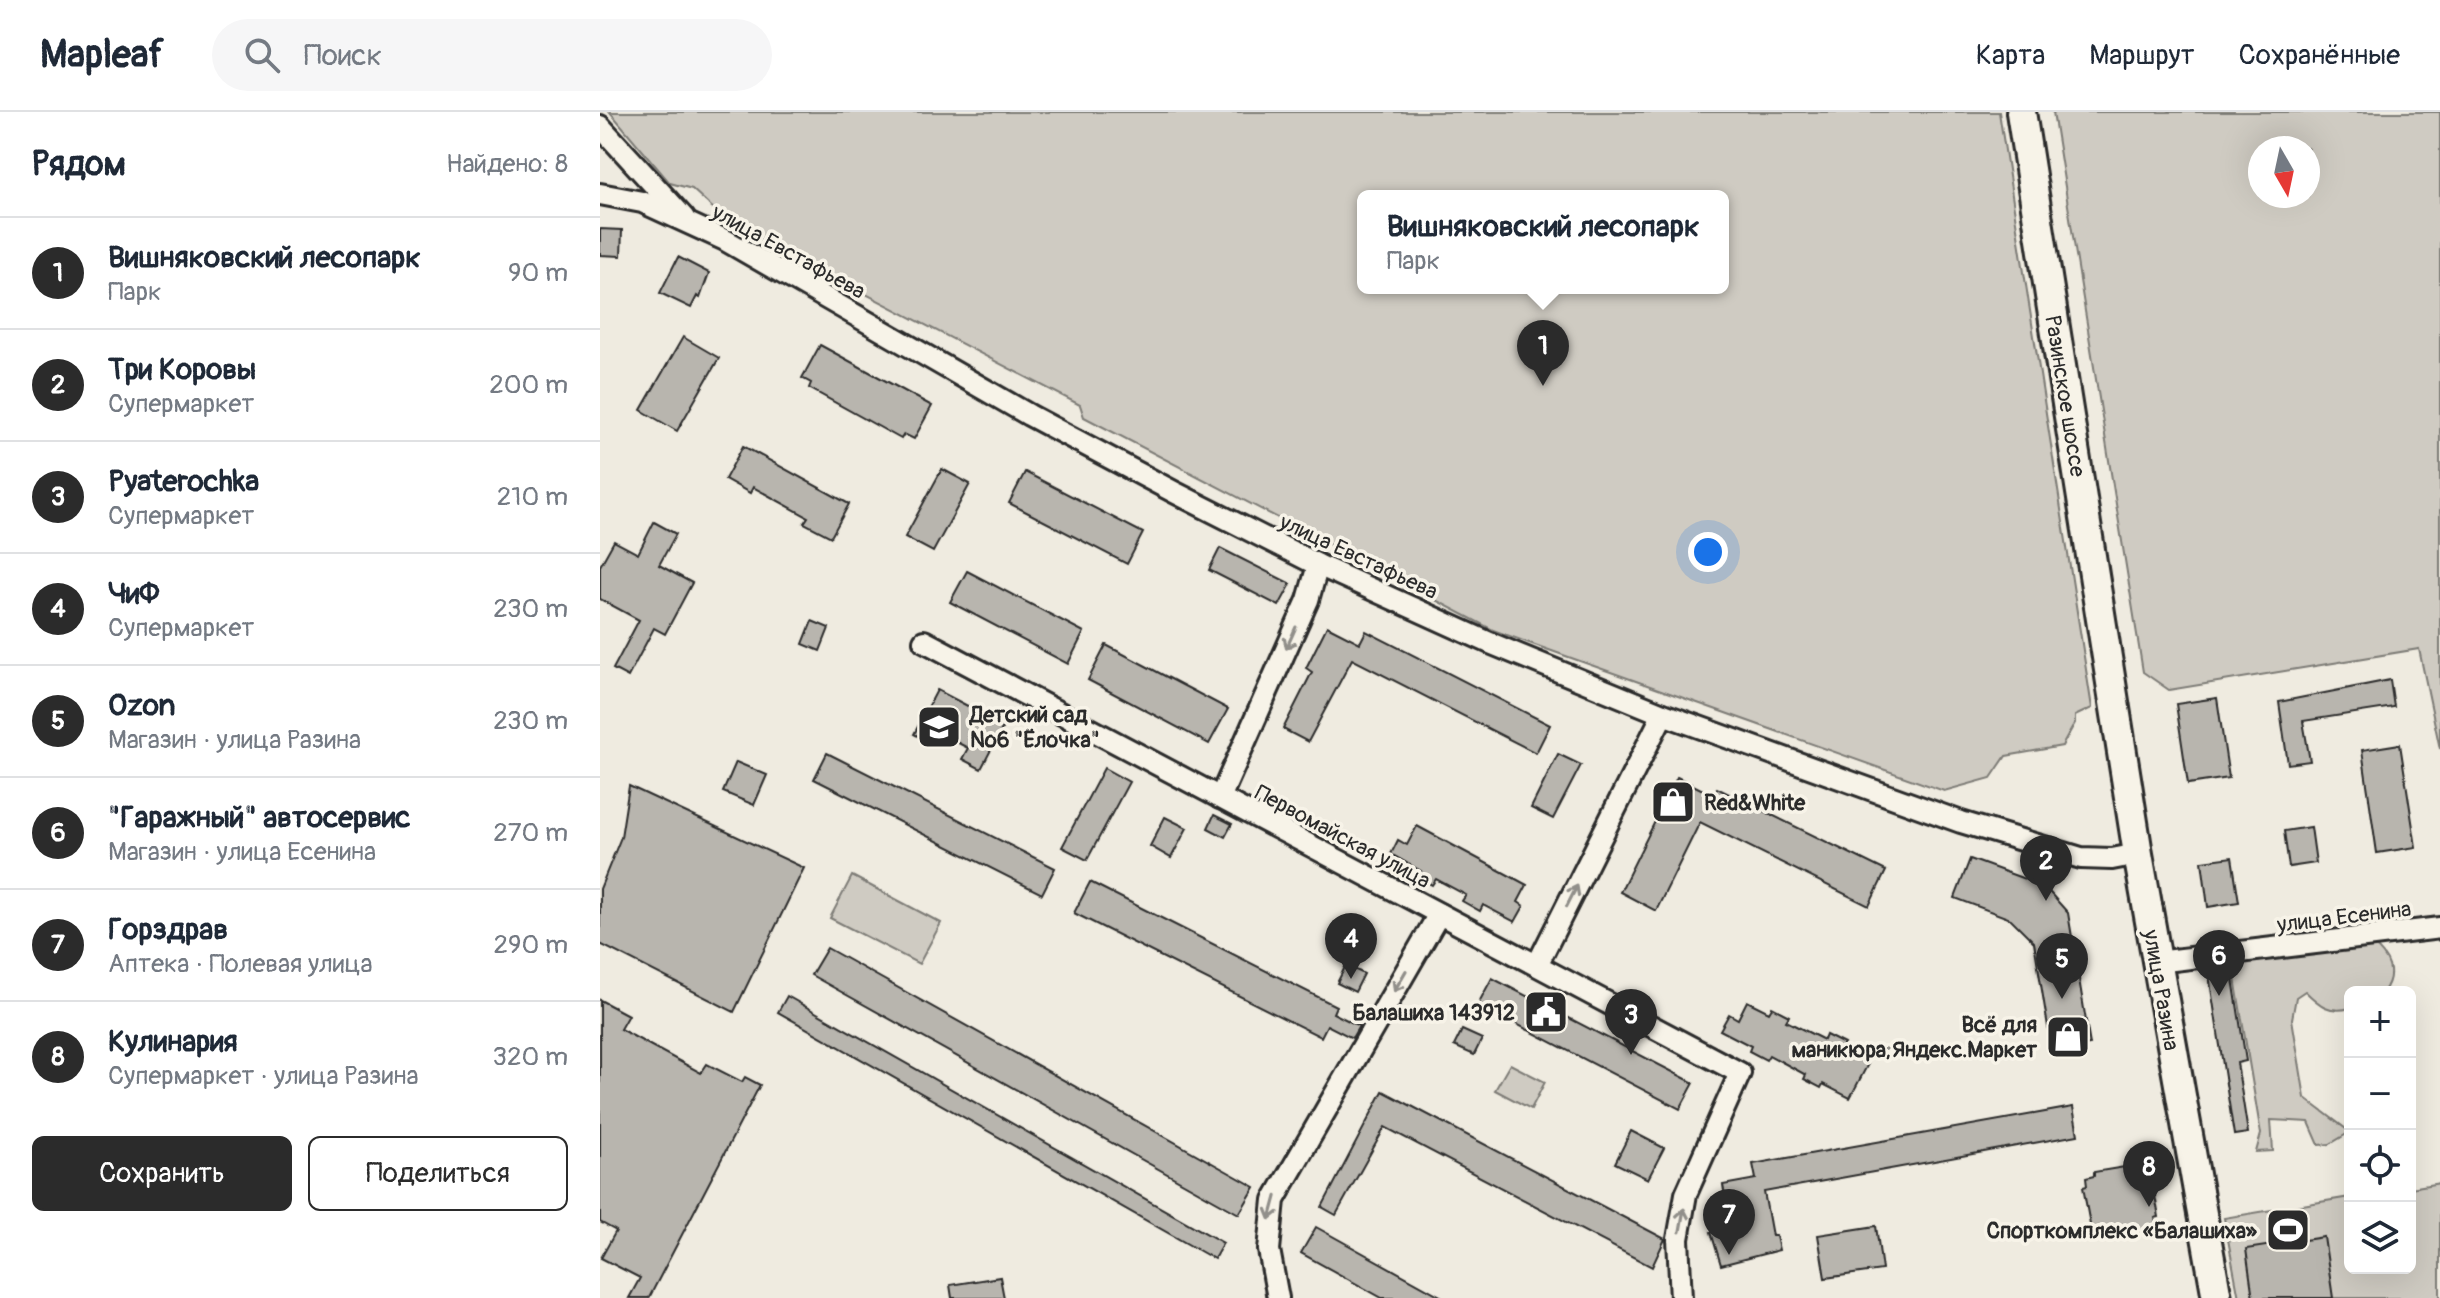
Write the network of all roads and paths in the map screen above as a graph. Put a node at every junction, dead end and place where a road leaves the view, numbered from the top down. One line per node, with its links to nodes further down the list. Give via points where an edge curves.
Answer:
1 (2021, 112): 7 (main road, Разинское шоссе)
2 (600, 126): 4 (street)
3 (600, 194): 4 (street, улица Евстафьева, via 642,202)
4 (687, 221): 5 (street, улица Евстафьева, via 1029,415)
5 (1318, 565): 8 (street, улица Евстафьева); 9 (street, one-way to 9, via 1308,600)
6 (924, 641): 9 (street, Первомайская улица)
7 (2111, 681): 10 (main road, улица Разина)
8 (1663, 714): 10 (street, улица Евстафьева, via 2051,851 2094,859); 14 (street, one-way to 8)
9 (1220, 798): 11 (street, Первомайская улица)
10 (2138, 854): 13 (main road, улица Разина)
11 (1439, 914): 14 (street, Первомайская улица); 15 (street, one-way to 15, via 1274,1200 1269,1250)
12 (2440, 928): 13 (street, улица Есенина)
13 (2157, 962): 17 (main road, улица Разина)
14 (1537, 965): 16 (street, Первомайская улица, one-way to 14, via 1678,1239 1686,1194 1740,1073)
15 (1278, 1298)
16 (1681, 1298)
17 (2217, 1298)

